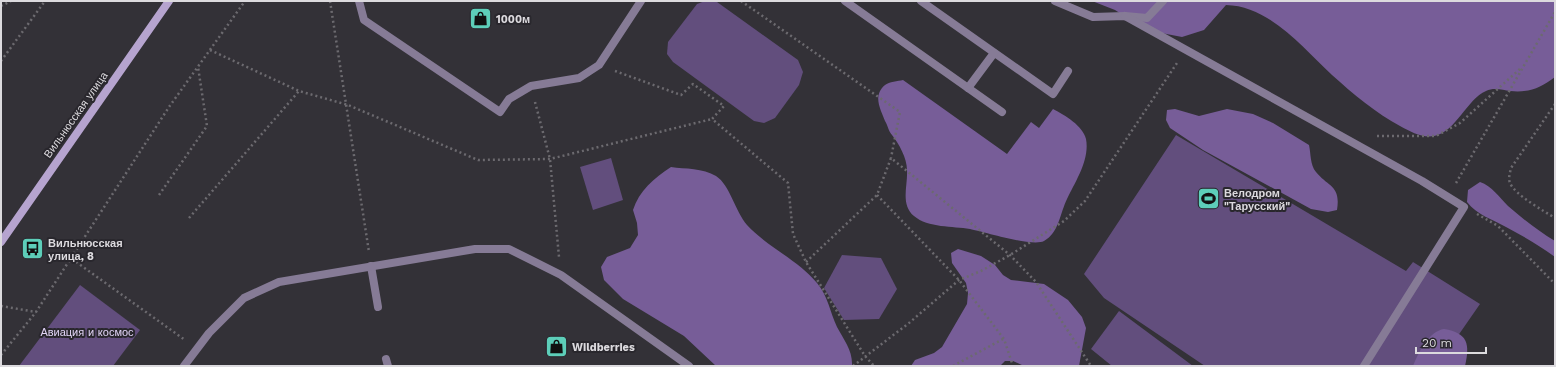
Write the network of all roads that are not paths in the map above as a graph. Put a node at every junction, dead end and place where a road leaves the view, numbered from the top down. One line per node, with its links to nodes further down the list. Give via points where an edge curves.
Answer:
1 (169, 1): 13 (street, Вильнюсская улица)
2 (359, 1): 3 (lane, via 364,20 500,112 509,99 531,86 579,78 599,65)
3 (641, 1)
4 (846, 1): 11 (lane)
5 (921, 1): 9 (lane)
6 (1055, 1): 8 (lane, via 1093,17)
7 (1163, 1): 8 (lane, via 1147,18)
8 (1125, 16): 18 (lane, via 1416,177 1464,207)
9 (994, 53): 10 (lane, via 1052,94); 11 (lane)
10 (1068, 71)
11 (968, 88): 12 (lane)
12 (1002, 112)
13 (1, 242)
14 (371, 266): 15 (lane); 16 (lane, via 278,282 244,298 209,333); 17 (lane, via 475,249 509,248 561,275)
15 (378, 307)
16 (184, 366)
17 (689, 366)
18 (1364, 366)

